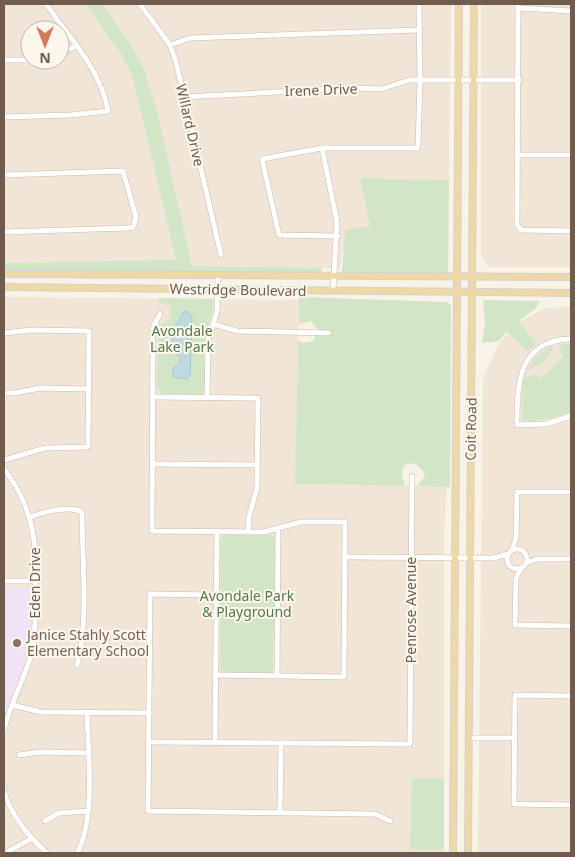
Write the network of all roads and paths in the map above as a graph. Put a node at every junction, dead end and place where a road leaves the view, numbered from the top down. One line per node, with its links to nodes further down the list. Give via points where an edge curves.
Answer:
1 (46, 4): 10 (street)
2 (140, 4): 9 (street, Willard Drive)
3 (419, 4): 8 (street)
4 (459, 4): 15 (main road, Coit Road)
5 (474, 4): 16 (main road, Coit Road)
6 (518, 6): 7 (street); 17 (street)
7 (571, 11)
8 (419, 30): 9 (street, via 190,38); 14 (street)
9 (170, 45): 18 (street, Willard Drive)
10 (76, 46): 11 (street); 19 (street, via 96,74 108,111)
11 (70, 49)
12 (4, 60): 13 (street)
13 (20, 60)
14 (420, 80): 15 (street, Irene Drive); 18 (street, Irene Drive, via 409,80 382,89); 20 (street, via 418,148)
15 (458, 80): 16 (street, Irene Drive); 33 (main road, Coit Road)
16 (474, 80): 17 (street, Irene Drive); 30 (main road, Coit Road)
17 (519, 80): 21 (street)
18 (183, 98): 27 (street, Willard Drive)
19 (4, 117)
20 (322, 148): 26 (street); 26 (street, via 262,159 279,235)
21 (517, 155): 22 (street); 24 (street, via 518,228)
22 (571, 155)
23 (4, 175): 25 (street, via 123,171 136,217 133,226)
24 (571, 231)
25 (4, 232)
26 (338, 236): 31 (street)
27 (221, 255)
28 (4, 274): 29 (main road, Westridge Boulevard)
29 (218, 276): 31 (main road, Westridge Boulevard); 35 (street)
30 (472, 276): 32 (main road, Westridge Boulevard); 33 (main road, Westridge Boulevard); 38 (main road, Coit Road)
31 (333, 277): 33 (main road, Westridge Boulevard); 36 (street)
32 (571, 277)
33 (458, 278): 37 (main road, Coit Road)
34 (4, 287): 35 (main road, Westridge Boulevard)
35 (218, 290): 36 (main road, Westridge Boulevard); 41 (street)
36 (333, 291): 37 (main road, Westridge Boulevard)
37 (458, 292): 38 (main road, Westridge Boulevard); 65 (main road, Coit Road)
38 (473, 293): 39 (main road, Westridge Boulevard); 66 (main road, Coit Road)
39 (571, 293)
40 (160, 314): 47 (street, via 153,327)
41 (213, 324): 42 (street, via 237,331); 48 (street, via 208,340)
42 (329, 333)
43 (4, 334): 45 (street, via 32,330 89,331)
44 (571, 339): 49 (street, via 546,345 526,362 518,381 517,425 546,424)
45 (88, 389): 46 (street, via 40,388); 50 (street, via 88,447 45,448)
46 (4, 393)
47 (153, 397): 48 (street); 51 (street)
48 (207, 398): 52 (street, via 258,398)
49 (571, 416)
50 (4, 460)
51 (152, 464): 52 (street); 58 (street, via 152,531)
52 (257, 465): 59 (street, via 256,492)
53 (4, 469): 56 (street, Eden Drive, via 22,495)
54 (412, 476): 64 (street, Penrose Avenue)
55 (571, 492): 60 (street, via 516,492)
56 (30, 517): 75 (street, Eden Drive, via 36,545); 78 (street, via 56,511 82,512 82,626)
57 (278, 530): 59 (street); 63 (street, via 304,522 345,522); 80 (street)
58 (217, 532): 59 (street); 76 (street)
59 (248, 532)
60 (516, 538): 61 (street); 62 (street)
61 (510, 552): 62 (street); 67 (street); 71 (street)
62 (523, 552): 68 (street); 70 (street)
63 (345, 557): 64 (street); 80 (street, via 344,676)
64 (412, 558): 65 (street); 91 (street, Penrose Avenue, via 410,744)
65 (456, 558): 66 (street); 86 (main road, Coit Road)
66 (469, 558): 67 (street); 87 (main road, Coit Road)
67 (494, 558): 71 (street)
68 (537, 559): 69 (street); 70 (street)
69 (571, 559)
70 (526, 562): 72 (street)
71 (510, 566): 72 (street); 73 (street)
72 (521, 568): 73 (street)
73 (516, 579): 77 (street, via 515,625)
74 (4, 581): 75 (street)
75 (36, 581): 82 (street, Eden Drive, via 33,646)
76 (217, 594): 79 (street); 84 (street, via 150,594)
77 (571, 626)
78 (77, 665)
79 (216, 676): 80 (street); 90 (street)
80 (277, 676)
81 (571, 696): 88 (street, via 515,695)
82 (12, 704): 83 (street, via 41,712); 85 (street, Eden Drive)
83 (87, 712): 84 (street); 92 (street)
84 (149, 713): 89 (street)
85 (4, 730)
86 (455, 738): 87 (main road); 104 (main road, Coit Road)
87 (469, 738): 88 (street); 105 (main road, Coit Road)
88 (514, 738): 95 (street, via 514,804)
89 (149, 742): 90 (street); 97 (street, via 148,811)
90 (216, 742): 91 (street)
91 (281, 743): 97 (street)
92 (88, 753): 93 (street); 96 (street)
93 (20, 755)
94 (4, 793): 100 (street, via 13,814)
95 (571, 805)
96 (88, 811): 98 (street, via 59,813); 103 (street, via 85,836)
97 (280, 812): 99 (street, via 375,814)
98 (45, 821)
99 (390, 821)
100 (31, 839): 101 (street); 102 (street)
101 (5, 853)
102 (47, 853)
103 (77, 853)
104 (453, 853)
105 (468, 853)

